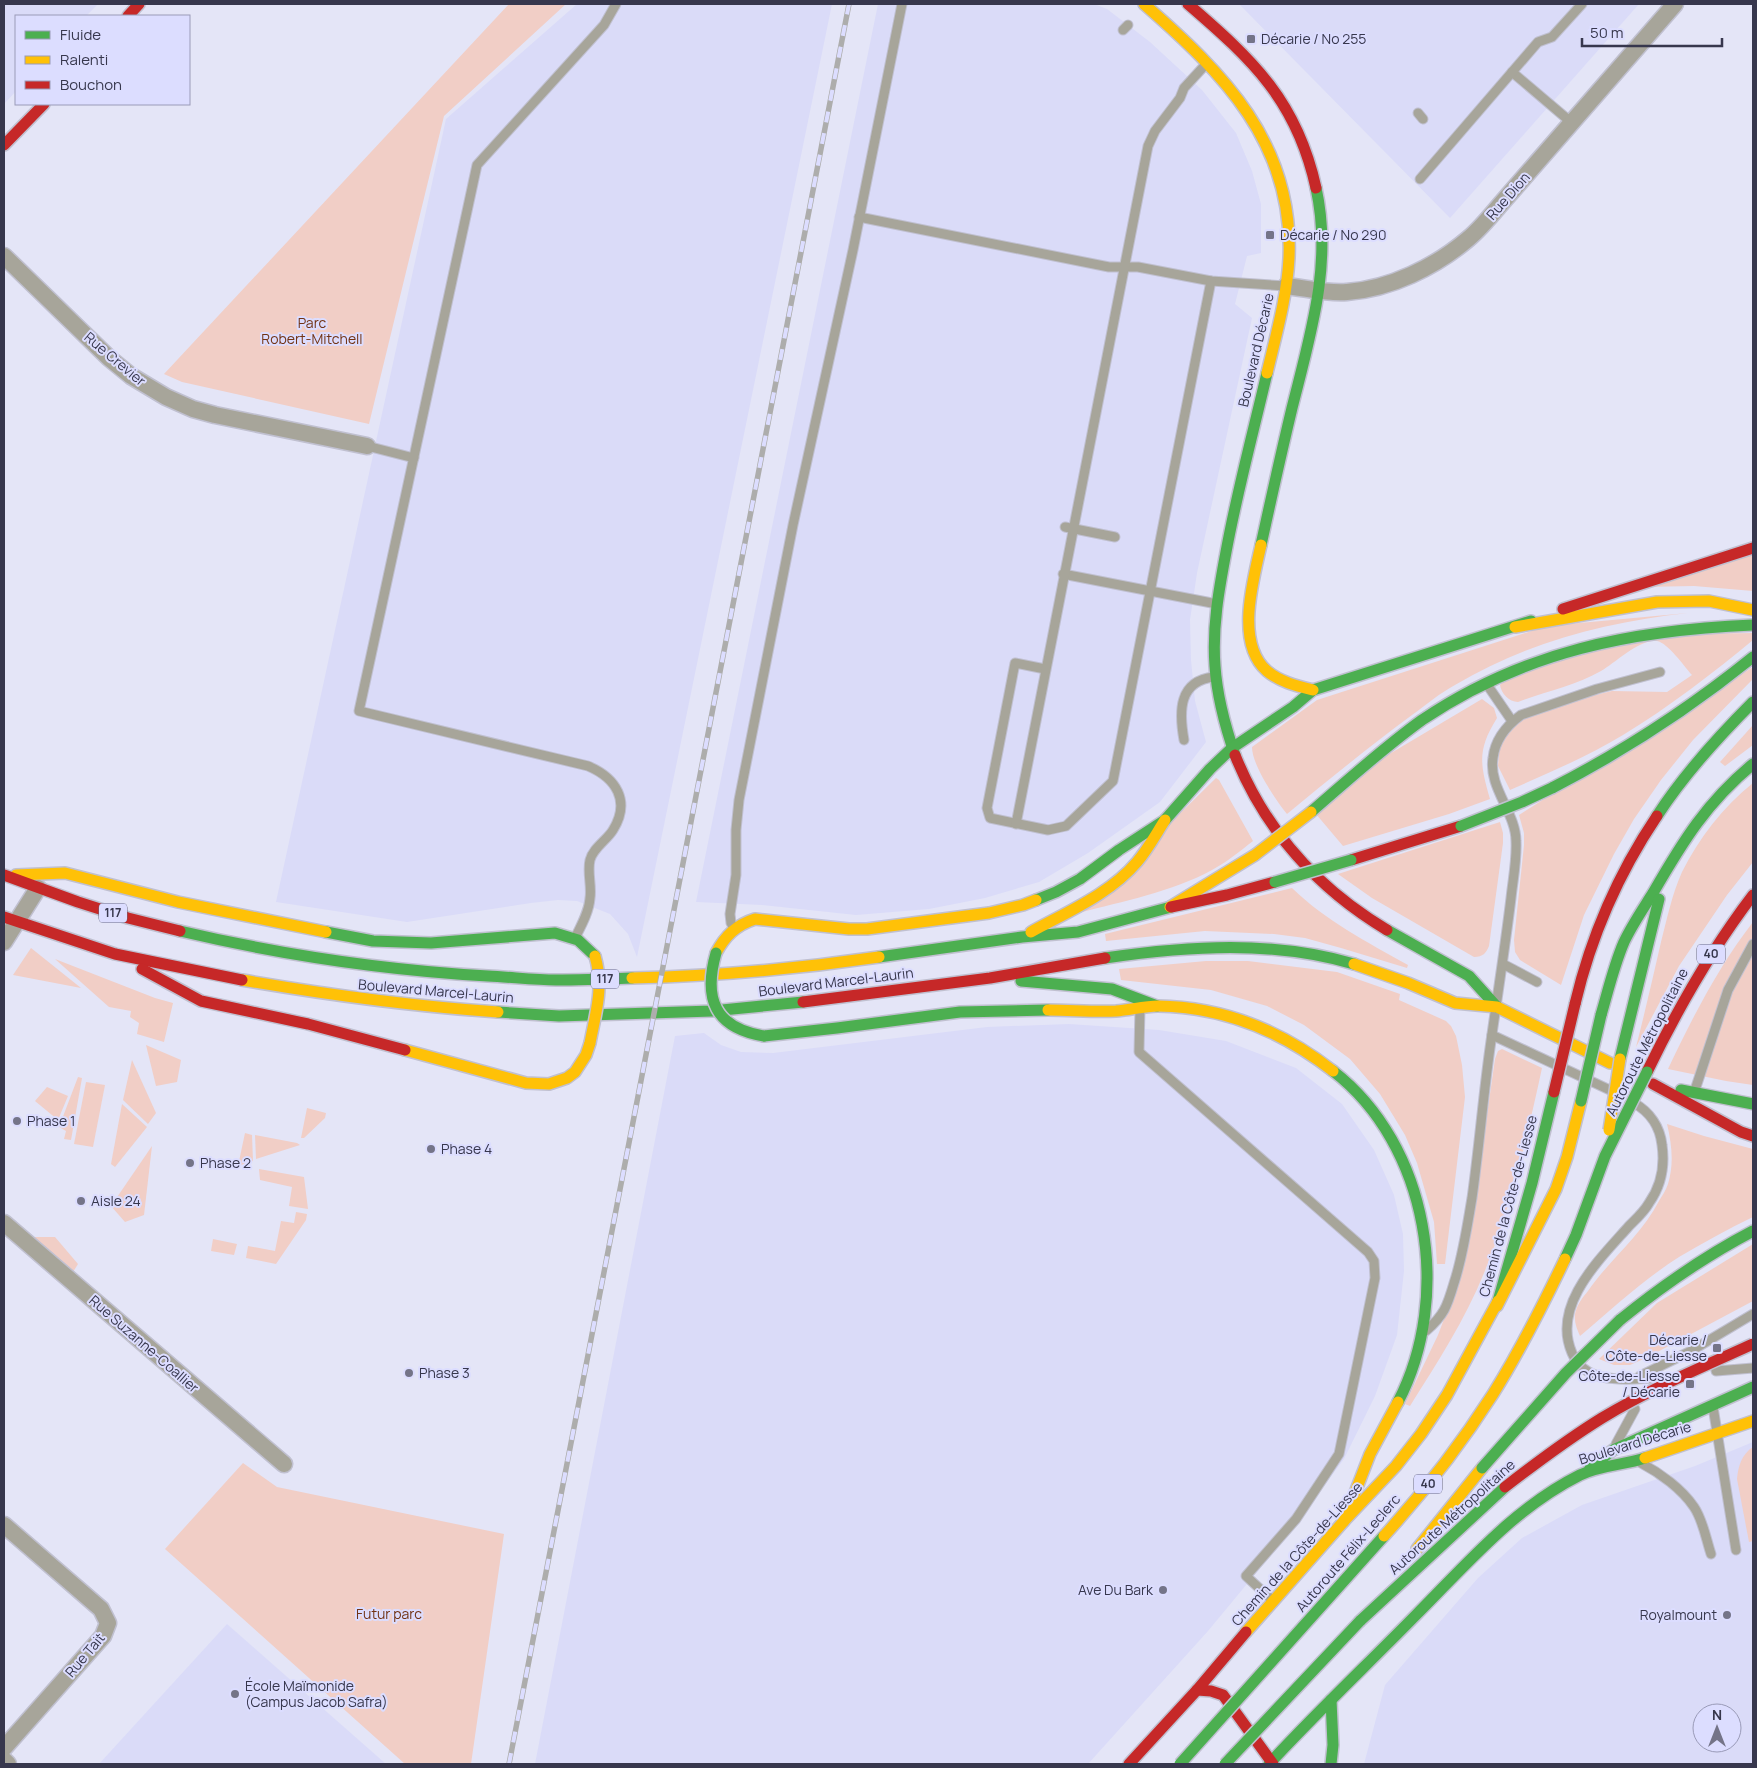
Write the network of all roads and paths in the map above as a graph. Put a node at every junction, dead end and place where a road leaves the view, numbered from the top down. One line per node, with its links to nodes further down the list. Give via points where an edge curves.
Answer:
1 (139, 4): 8 (main road)
2 (616, 4): 22 (lane, via 604,25 477,165)
3 (902, 4): 15 (lane)
4 (1144, 4): 9 (main road, Boulevard Décarie)
5 (1188, 4): 20 (main road, via 1252,62 1293,123 1313,174 1319,206 1323,250)
6 (1582, 4): 10 (lane, via 1552,37 1538,42)
7 (1675, 4): 12 (street, Rue Dion)
8 (129, 15)
9 (1207, 63): 17 (lane, via 1184,88 1150,139); 19 (main road, Boulevard Décarie, via 1252,119 1273,162 1288,228)
10 (1512, 72): 12 (lane); 14 (lane)
11 (43, 105): 13 (main road)
12 (1572, 123): 20 (street, Rue Dion, via 1480,227 1447,255 1411,275 1379,286 1346,292)
13 (4, 145)
14 (1420, 179)
15 (859, 217): 17 (lane, via 1109,267); 51 (lane, via 793,525 739,800 736,875 730,914)
16 (4, 256): 21 (street, Rue Crevier, via 109,358 135,379 166,397 215,415)
17 (1124, 267): 18 (lane); 23 (lane)
18 (1211, 281): 19 (lane); 27 (lane)
19 (1286, 286): 20 (street, Rue Dion); 28 (main road, Boulevard Décarie, via 1236,501)
20 (1319, 290): 37 (main road, via 1267,518 1249,621 1252,649 1265,670 1286,682)
21 (367, 446): 22 (lane)
22 (414, 458): 53 (lane, via 359,711 588,766 616,786 620,810 614,829 590,859 590,899 585,919)
23 (1069, 528): 24 (lane); 26 (lane)
24 (1115, 537)
25 (1753, 548): 31 (main road, via 1569,606)
26 (1063, 574): 27 (lane); 33 (lane)
27 (1150, 591): 28 (lane); 44 (lane, via 1113,781 1066,826 1048,830)
28 (1217, 604): 35 (main road, Boulevard Décarie)
29 (1753, 610): 31 (main road, via 1709,601 1657,602)
30 (1753, 625): 36 (main road, via 1683,628 1608,640 1547,657)
31 (1516, 627): 37 (main road)
32 (1753, 657): 49 (main road, bridge, via 1669,722 1624,750 1514,806 1351,860 1227,895)
33 (1045, 669): 44 (lane); 44 (lane, via 1016,663 987,808 990,818)
34 (1660, 672): 39 (lane, via 1534,709)
35 (1216, 677): 40 (lane, via 1194,683 1183,701 1180,717); 41 (main road, Boulevard Décarie)
36 (1486, 683): 39 (lane); 49 (main road, bridge, via 1405,733 1255,855)
37 (1313, 690): 41 (main road)
38 (1753, 702): 72 (main road, Chemin de la Côte-de-Liesse, bridge, via 1676,786 1638,844 1596,930 1532,1182)
39 (1512, 721): 57 (lane, via 1497,742 1492,760 1494,777 1516,834)
40 (1184, 740)
41 (1232, 748): 43 (main road); 61 (main road, Boulevard Décarie, via 1265,816 1314,876 1360,913 1470,977)
42 (1753, 764): 45 (main road, via 1709,804)
43 (1165, 820): 51 (main road, via 1080,879 1040,899 1005,910 867,929 755,919); 52 (main road, via 1124,874 1094,896)
44 (1016, 824)
45 (1666, 868): 69 (main road, bridge, via 1620,1059); 72 (main road, bridge, via 1624,942 1601,1015 1567,1157 1556,1189)
46 (4, 876): 47 (main road, Boulevard Marcel-Laurin / 117); 53 (main road, via 65,873 178,902 374,941 432,942 543,933)
47 (38, 888): 50 (street); 52 (main road, Boulevard Marcel-Laurin / 117, via 114,914 231,943 345,963 496,978 556,980 725,975)
48 (1753, 895): 69 (main road, Autoroute Métropolitaine / 40, bridge, via 1685,995)
49 (1170, 907): 52 (main road, Boulevard Marcel-Laurin, via 1093,929)
50 (11, 920): 54 (street); 56 (main road, Boulevard Marcel-Laurin)
51 (734, 928): 62 (main road, bridge, via 716,953 710,981 711,996 721,1016 735,1028 752,1035 852,1027 972,1011 1113,1011)
52 (1022, 937)
53 (575, 938): 56 (main road, bridge, via 581,940 594,956 600,972 590,1043 582,1064 573,1075 563,1081 539,1085 300,1022 201,1001)
54 (4, 942)
55 (1753, 944): 65 (lane, via 1728,990)
56 (114, 954): 58 (main road, Boulevard Marcel-Laurin, via 205,974 355,999 559,1016 712,1011)
57 (1503, 964): 59 (lane); 61 (lane)
58 (990, 978): 60 (main road, via 1112,989); 61 (main road, Boulevard Marcel-Laurin, via 1159,950 1256,947 1337,959 1455,1003)
59 (1537, 982)
60 (1157, 1006): 62 (main road); 74 (main road, via 1227,1016 1288,1039 1320,1059 1375,1115 1407,1168 1420,1210 1426,1273)
61 (1496, 1007): 63 (lane); 64 (main road, Boulevard Marcel-Laurin)
62 (1140, 1008): 92 (lane, via 1139,1052 1368,1252 1376,1268 1339,1454 1296,1519 1246,1576)
63 (1492, 1035): 74 (lane, via 1466,1236 1452,1290 1441,1317); 79 (lane, via 1621,1096 1648,1113 1662,1138 1663,1159 1656,1191 1649,1204 1580,1286 1566,1326 1568,1344 1579,1365 1603,1378)
64 (1653, 1084): 65 (main road); 67 (main road)
65 (1694, 1093): 66 (main road); 67 (lane)
66 (1753, 1104)
67 (1690, 1105): 68 (main road)
68 (1753, 1136)
69 (1605, 1156): 101 (main road, Autoroute Félix-Leclerc / 40, bridge, via 1576,1235 1541,1310 1463,1439 1404,1514)
70 (4, 1224): 86 (street, Rue Suzanne-Coallier)
71 (1753, 1231): 93 (main road, bridge, via 1681,1273 1620,1320 1583,1354 1482,1468)
72 (1496, 1306): 88 (main road, Chemin de la Côte-de-Liesse, via 1462,1370 1421,1434)
73 (1753, 1314): 76 (lane)
74 (1420, 1336): 88 (main road, via 1410,1375 1373,1447)
75 (1753, 1344): 93 (main road, Autoroute Métropolitaine, bridge, via 1643,1395 1563,1444 1505,1487)
76 (1676, 1359): 78 (lane); 79 (lane, via 1650,1372)
77 (1753, 1368): 78 (lane)
78 (1658, 1378): 79 (lane); 84 (lane, via 1647,1390)
79 (1625, 1379)
80 (1753, 1387): 81 (main road)
81 (1712, 1406): 83 (lane); 84 (main road)
82 (1753, 1421): 83 (main road, Boulevard Décarie)
83 (1717, 1433): 85 (main road, Boulevard Décarie); 90 (lane)
84 (1613, 1450): 87 (main road)
85 (1636, 1460): 87 (main road, Boulevard Décarie); 91 (lane, via 1673,1485 1694,1507)
86 (284, 1464)
87 (1583, 1473): 95 (main road, Boulevard Décarie, via 1545,1495 1503,1527)
88 (1344, 1521): 92 (main road, Chemin de la Côte-de-Liesse)
89 (4, 1525): 96 (street, Rue Tait, via 101,1609 108,1623 103,1636)
90 (1736, 1550)
91 (1711, 1554)
92 (1274, 1601): 94 (main road, Chemin de la Côte-de-Liesse)
93 (1360, 1621): 102 (main road, bridge)
94 (1197, 1690): 98 (main road, via 1223,1696); 100 (main road, Chemin de la Côte-de-Liesse)
95 (1331, 1700): 98 (main road); 103 (main road)
96 (4, 1748)
97 (4, 1760): 99 (street)
98 (1271, 1763)
99 (8, 1764)
100 (1128, 1764)
101 (1180, 1764)
102 (1225, 1764)
103 (1331, 1764)

